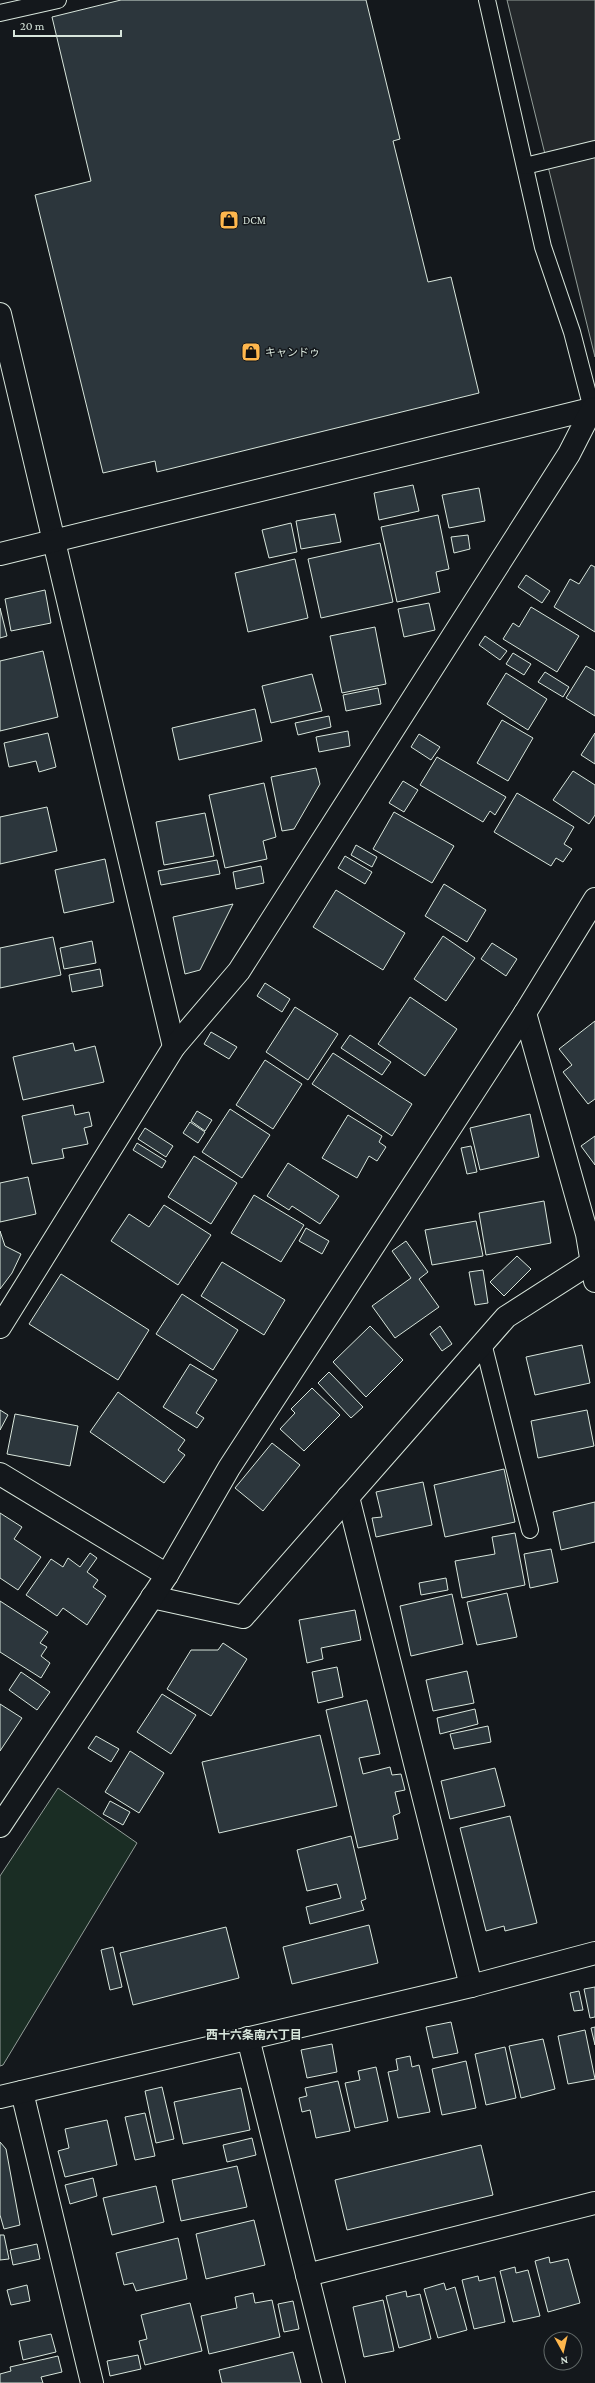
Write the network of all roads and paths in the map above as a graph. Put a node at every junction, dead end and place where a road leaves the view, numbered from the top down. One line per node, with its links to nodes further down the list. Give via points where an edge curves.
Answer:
1 (58, 0): 3 (lane)
2 (487, 0): 5 (lane)
3 (0, 13)
4 (595, 150): 5 (lane)
5 (525, 166): 7 (lane, via 543,247 572,332)
6 (0, 314): 8 (street)
7 (593, 409): 8 (street); 12 (street, via 569,454 239,971)
8 (55, 542): 9 (street); 12 (street)
9 (0, 554)
10 (595, 899): 11 (street)
11 (525, 1014): 13 (street); 20 (street, via 229,1468)
12 (174, 1047): 15 (street)
13 (591, 1231): 14 (street)
14 (593, 1267): 16 (street, via 506,1317)
15 (0, 1327)
16 (483, 1343): 18 (street); 19 (lane)
17 (0, 1474): 20 (street)
18 (348, 1497): 21 (street, via 243,1617); 24 (street)
19 (530, 1530)
20 (167, 1575): 21 (street)
21 (152, 1597): 22 (street)
22 (0, 1826)
23 (595, 1953): 24 (street)
24 (471, 1986): 25 (street)
25 (248, 2038): 26 (street); 29 (street)
26 (22, 2092): 27 (street); 30 (street)
27 (0, 2097)
28 (595, 2203): 29 (street)
29 (307, 2275): 31 (street)
30 (92, 2383)
31 (334, 2383)

